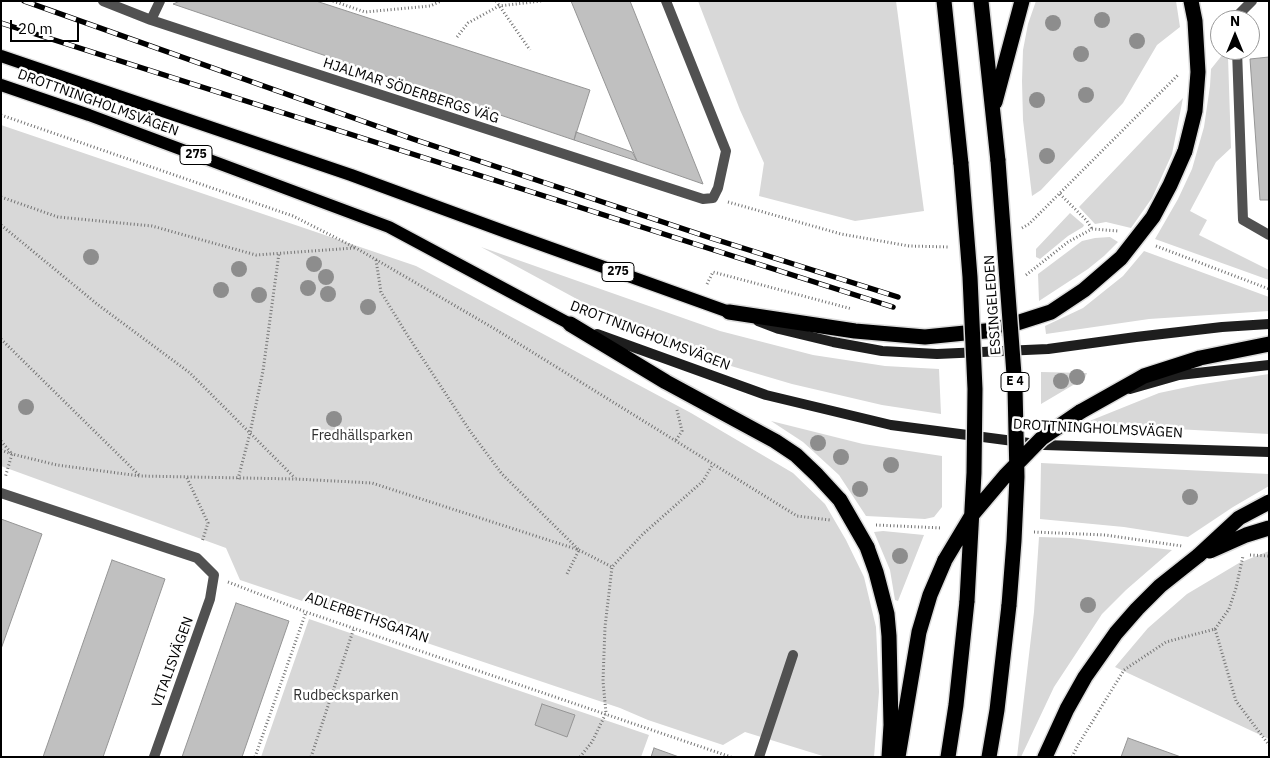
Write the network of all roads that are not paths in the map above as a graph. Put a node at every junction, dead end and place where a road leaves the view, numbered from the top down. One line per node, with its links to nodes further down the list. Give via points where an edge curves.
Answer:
1 (103, 1): 8 (street, HJALMAR SÖDERBERGS VÄG)
2 (160, 1): 8 (street)
3 (666, 1): 8 (street, HJALMAR SÖDERBERGS VÄG, via 726,151 713,198 703,199)
4 (944, 1): 30 (highway, ESSINGELEDEN, bridge, via 961,164 975,389 968,601)
5 (981, 1): 12 (highway, ESSINGELEDEN / E 4)
6 (1022, 1): 12 (highway)
7 (1191, 1): 14 (highway, bridge, via 1198,72 1195,111 1185,151 1153,217 1121,258 1084,290 1051,312 995,330 925,337)
8 (151, 20)
9 (1, 56): 14 (main road, DROTTNINGHOLMSVÄGEN / 275, via 351,175)
10 (1237, 60): 13 (street, via 1243,220)
11 (1, 85): 15 (main road, DROTTNINGHOLMSVÄGEN / 275, via 389,227)
12 (992, 113): 31 (highway, ESSINGELEDEN / E 4, bridge, via 1015,388 1017,477 1009,605)
13 (1269, 235)
14 (729, 312): 16 (main road, DROTTNINGHOLMSVÄGEN, via 833,342 882,351 937,354 1048,349)
15 (570, 324): 20 (main road, DROTTNINGHOLMSVÄGEN, via 766,395 891,425 1044,445); 28 (highway, bridge, via 666,382 775,441 803,462 840,500 867,547 887,614)
16 (1269, 324)
17 (1269, 344): 19 (highway, via 1200,358 1144,376)
18 (1269, 364): 19 (main road, via 1179,375)
19 (1107, 396): 29 (highway, bridge, via 1042,438 972,516 946,560 930,595 919,632)
20 (1269, 452)
21 (1, 494): 26 (street, VITALISVÄGEN, via 197,558 214,575 210,598)
22 (1269, 502): 24 (highway, bridge, via 1239,518)
23 (1269, 528): 24 (highway, bridge)
24 (1199, 556): 32 (highway, via 1160,586 1116,633 1085,677)
25 (793, 655): 27 (street)
26 (154, 757)
27 (760, 757)
28 (889, 757)
29 (898, 757)
30 (948, 757)
31 (989, 757)
32 (1045, 757)

